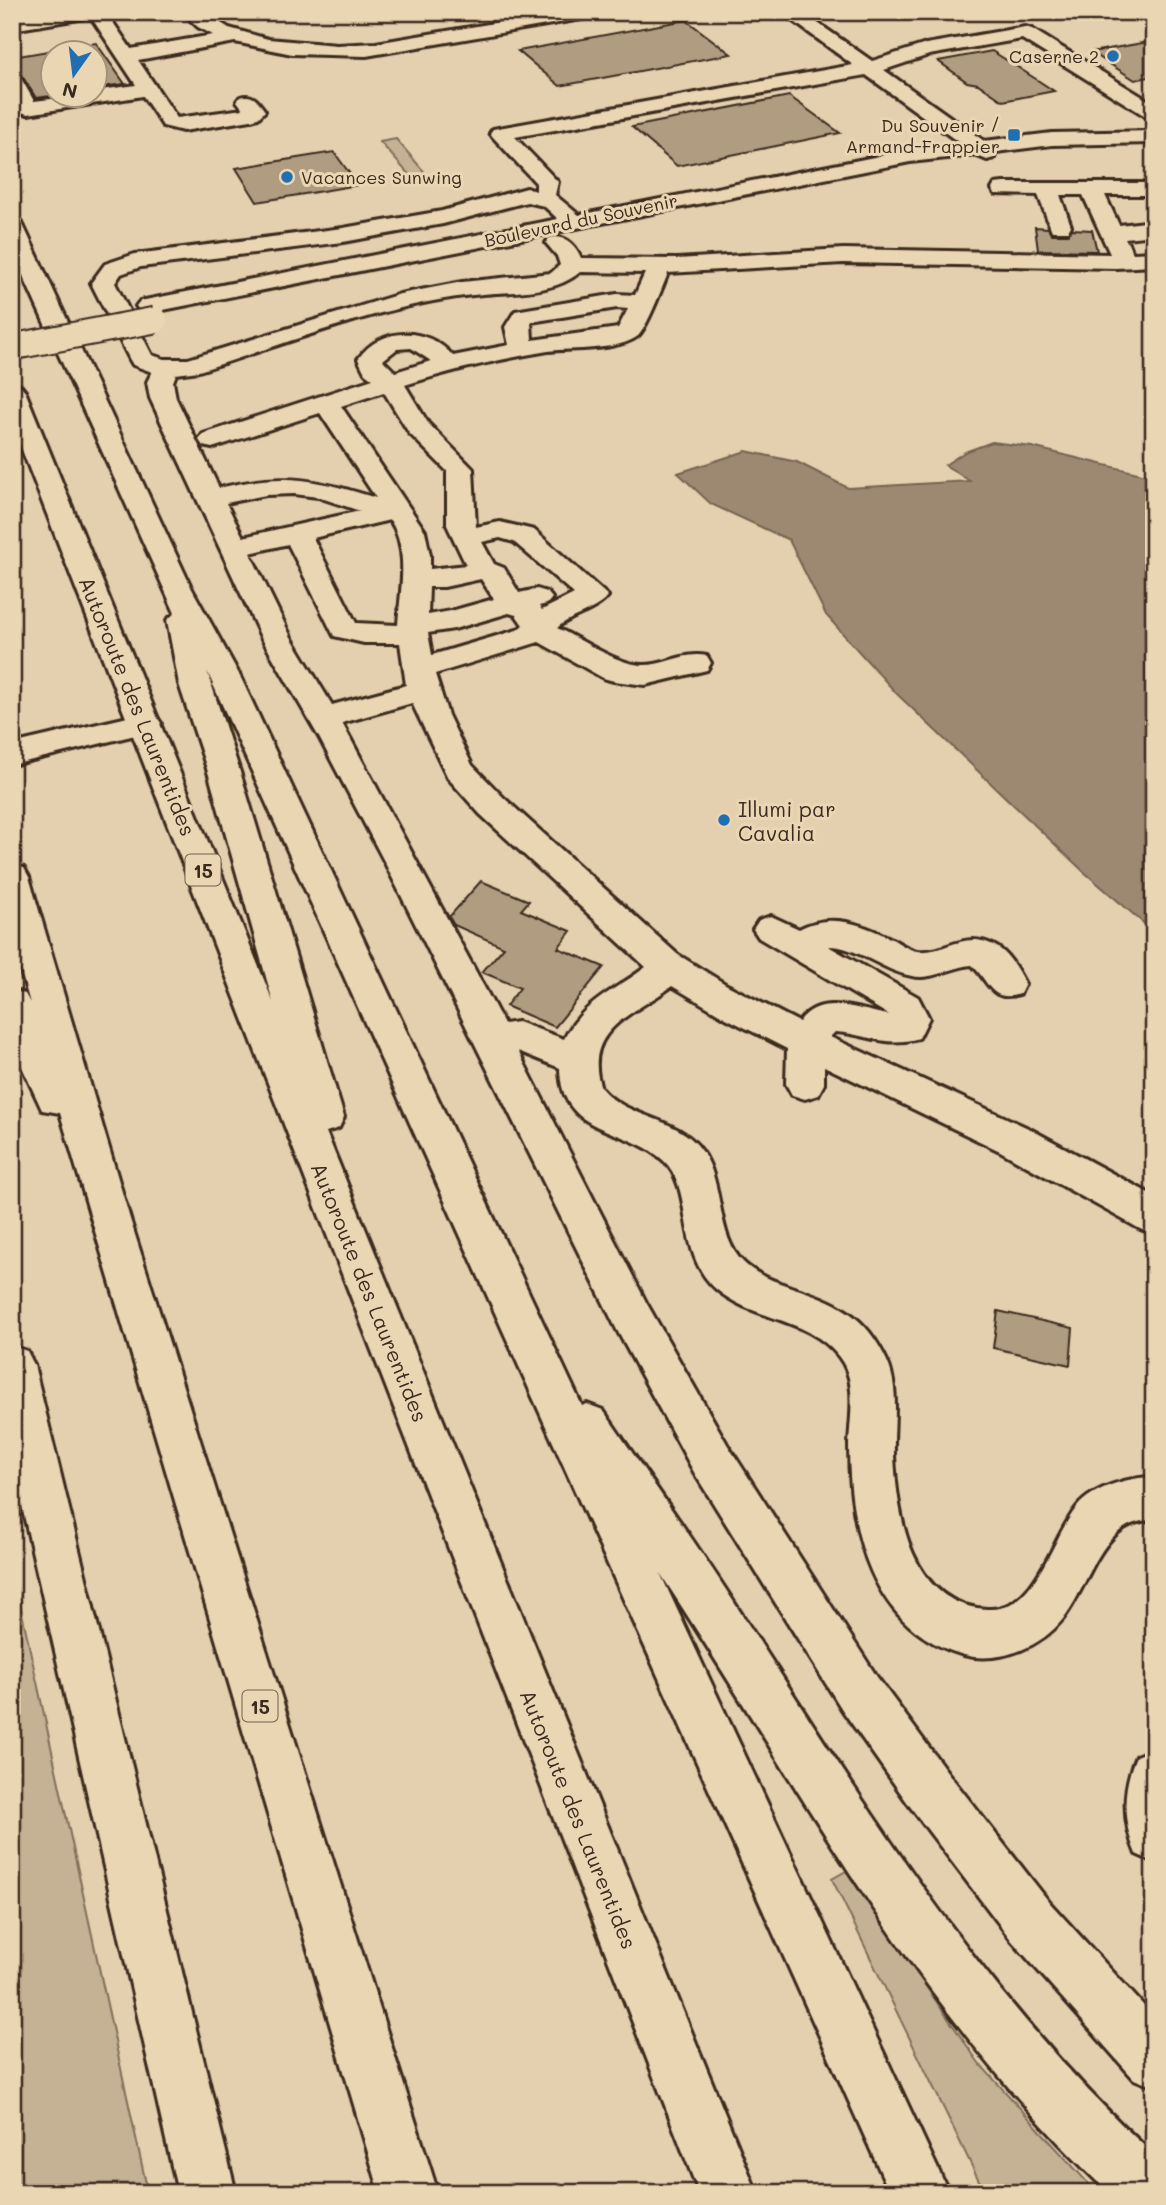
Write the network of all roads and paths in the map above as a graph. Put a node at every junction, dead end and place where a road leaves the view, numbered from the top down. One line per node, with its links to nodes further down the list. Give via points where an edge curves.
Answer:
1 (88, 12): 7 (main road)
2 (97, 12): 12 (main road)
3 (191, 12): 9 (main road, via 213,29)
4 (593, 12): 9 (main road, via 354,51)
5 (790, 12): 11 (main road)
6 (1000, 16): 8 (main road)
7 (12, 24)
8 (1027, 34): 13 (main road, via 926,50); 17 (main road)
9 (237, 36): 12 (main road)
10 (860, 41): 11 (main road)
11 (837, 46): 13 (main road)
12 (126, 56): 15 (main road)
13 (870, 68): 20 (main road); 28 (main road, via 500,133 547,182)
14 (12, 79): 15 (main road, via 28,108)
15 (148, 89): 16 (main road, via 170,122 177,124 251,114 255,111)
16 (247, 101)
17 (1154, 113)
18 (1092, 137): 19 (main road, Boulevard du Souvenir); 20 (main road, Boulevard du Souvenir); 23 (main road)
19 (1154, 137)
20 (978, 146): 22 (main road); 29 (main road, Boulevard du Souvenir)
21 (1154, 157): 23 (main road, Boulevard du Souvenir)
22 (998, 165): 23 (main road, Boulevard du Souvenir, via 1052,160); 34 (main road, Boulevard du Souvenir)
23 (1117, 172): 26 (main road); 27 (main road)
24 (1003, 189): 25 (main road)
25 (1047, 189): 26 (main road); 31 (main road)
26 (1091, 189): 33 (main road)
27 (1154, 189)
28 (543, 197): 29 (main road); 45 (main road, via 516,197 443,217 343,235 141,260 113,269 104,277 104,288 137,352 148,363)
29 (573, 221): 40 (main road, Boulevard du Souvenir)
30 (12, 225): 58 (main road)
31 (1060, 226)
32 (1154, 228): 33 (main road)
33 (1112, 233): 36 (main road)
34 (557, 243): 37 (main road); 40 (main road, Boulevard du Souvenir)
35 (1154, 259): 36 (main road)
36 (1125, 261): 38 (main road, via 843,257)
37 (572, 265): 38 (main road); 45 (main road, via 552,281 425,295 209,361)
38 (658, 267): 39 (main road)
39 (641, 302): 43 (main road, via 634,326 620,336); 43 (main road, via 617,301 523,316 517,321 517,330)
40 (152, 313): 41 (main road, Boulevard du Souvenir); 42 (main road, Boulevard du Souvenir, bridge)
41 (12, 332)
42 (12, 347)
43 (523, 348): 44 (main road)
44 (447, 365): 46 (main road); 46 (main road, via 435,349 423,343 392,341 370,359)
45 (166, 368): 50 (main road, via 160,390)
46 (390, 381): 48 (main road); 53 (main road, via 418,427 460,469 458,511)
47 (12, 391): 65 (main road, Autoroute des Laurentides / 15)
48 (326, 403): 49 (main road); 51 (main road)
49 (241, 457): 50 (main road); 51 (main road, via 312,488)
50 (209, 499): 54 (main road)
51 (396, 510): 52 (main road); 56 (main road, via 414,541)
52 (297, 534): 54 (main road); 61 (main road, via 345,630 364,634)
53 (466, 537): 55 (main road); 57 (main road, via 500,530 517,532)
54 (233, 548): 64 (main road, via 276,637)
55 (484, 570): 56 (main road); 59 (main road, via 494,574)
56 (414, 578): 61 (main road)
57 (578, 583): 59 (main road); 60 (main road, via 593,596 555,614)
58 (177, 589): 77 (main road, via 225,676); 78 (main road, via 194,684 229,788)
59 (511, 603): 60 (main road, via 526,609); 61 (main road)
60 (541, 627): 62 (main road, via 552,638 623,674 656,673); 63 (main road)
61 (413, 630): 63 (main road)
62 (696, 663)
63 (421, 679): 64 (main road); 68 (main road, via 448,750 475,789)
64 (323, 718): 71 (main road)
65 (145, 723): 66 (main road); 78 (main road, Autoroute des Laurentides / 15)
66 (12, 755)
67 (12, 877): 76 (main road, 15)
68 (671, 967): 72 (main road, via 728,1004); 73 (main road, via 593,1019 583,1035)
69 (1007, 984): 72 (main road, via 991,958 975,952 914,964 834,931 786,937 905,1007 911,1018 906,1028 887,1030 850,1019 829,1019)
70 (12, 1004): 76 (main road)
71 (493, 1040): 73 (main road, via 518,1036); 83 (main road, via 671,1389 860,1694 982,1861)
72 (806, 1042): 74 (main road); 75 (main road, via 1007,1135)
73 (578, 1060): 80 (main road, via 579,1084 587,1102 665,1140 685,1158 719,1264 746,1287 821,1315 863,1354 874,1389 875,1496 890,1557 907,1591 939,1621 985,1634 1010,1631 1026,1623 1047,1605 1098,1518 1114,1506)
74 (805, 1084)
75 (1154, 1217)
76 (110, 1219): 85 (main road, 15)
77 (520, 1325): 87 (main road); 88 (main road, via 933,1951 1027,2068)
78 (393, 1351): 86 (main road, Autoroute des Laurentides / 15)
79 (12, 1365): 84 (main road)
80 (1154, 1499)
81 (1154, 1774): 82 (main road, via 1150,1809)
82 (1154, 1836)
83 (1154, 2059)
84 (207, 2193)
85 (409, 2193)
86 (728, 2193)
87 (920, 2193)
88 (1152, 2193)

